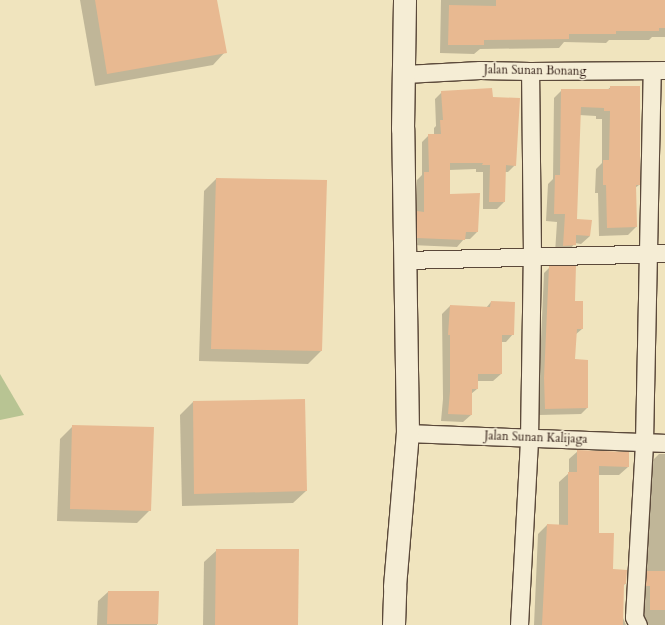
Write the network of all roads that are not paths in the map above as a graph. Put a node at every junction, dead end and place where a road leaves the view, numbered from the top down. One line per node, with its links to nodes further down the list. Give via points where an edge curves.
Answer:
1 (405, 0): 4 (main road)
2 (658, 70): 3 (street, Jalan Sunan Bonang); 5 (street)
3 (530, 71): 4 (street, Jalan Sunan Bonang, via 480,70); 7 (street)
4 (405, 74): 8 (main road)
5 (647, 253): 6 (street); 7 (street); 11 (street)
6 (665, 253)
7 (532, 256): 8 (street); 10 (street)
8 (405, 260): 9 (main road)
9 (408, 433): 10 (street, Jalan Sunan Kalijaga); 13 (main road)
10 (529, 439): 11 (street, Jalan Sunan Kalijaga); 14 (street)
11 (644, 442): 12 (street, Jalan Sunan Kalijaga); 15 (street, via 634,617)
12 (665, 443)
13 (394, 625)
14 (519, 625)
15 (638, 625)

